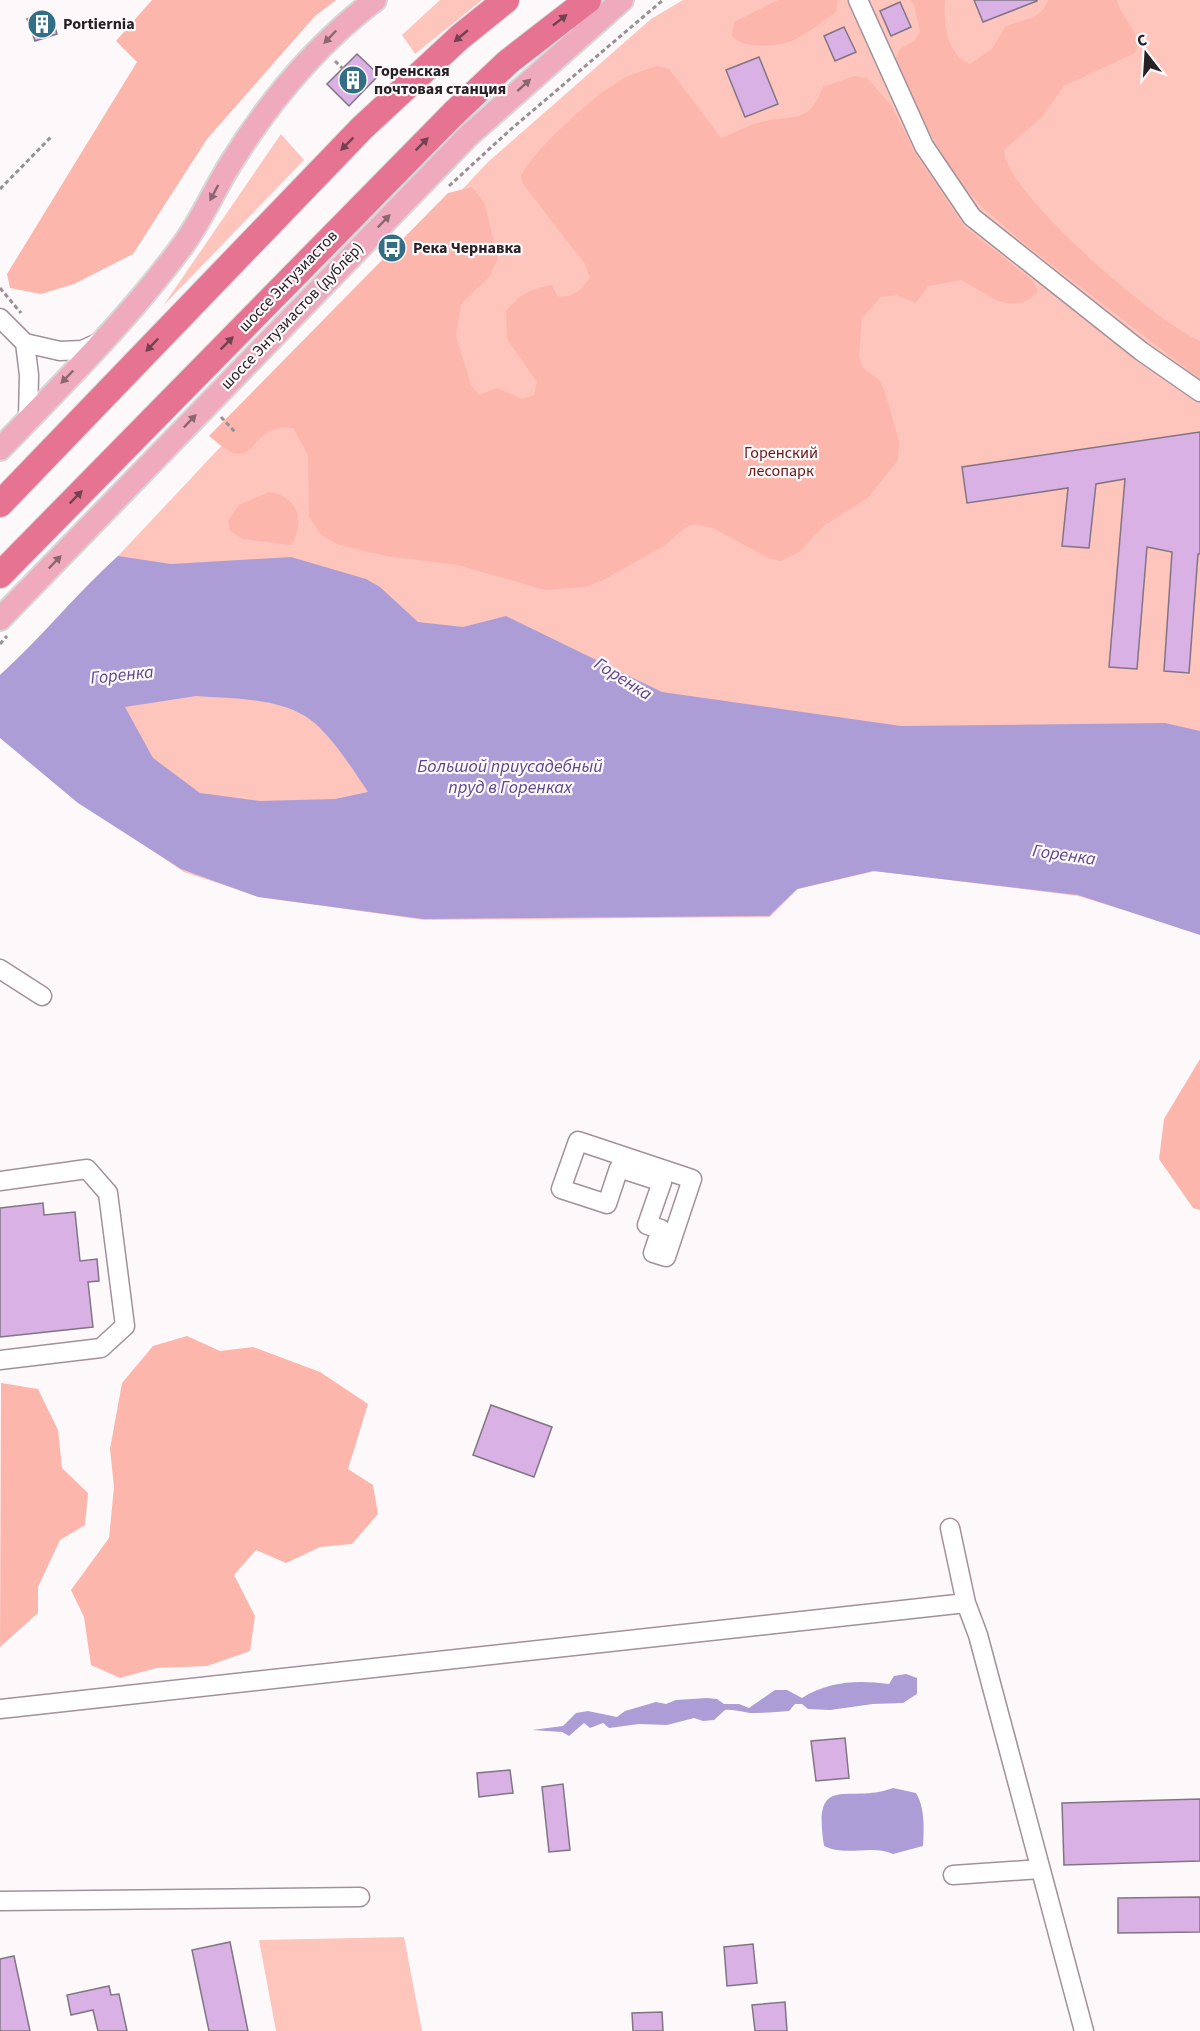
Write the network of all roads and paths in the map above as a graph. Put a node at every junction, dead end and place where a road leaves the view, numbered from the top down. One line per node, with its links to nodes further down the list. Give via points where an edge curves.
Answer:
1 (375, 0): 13 (main road, one-way to 13, via 339,27 266,109 184,243)
2 (506, 0): 22 (highway, one-way to 22, via 362,128)
3 (588, 0): 23 (highway, шоссе Энтузиастов, one-way to 3, via 453,114 508,62)
4 (622, 0): 24 (main road, шоссе Энтузиастов (дублёр), one-way to 4, via 470,135)
5 (663, 0): 8 (path)
6 (858, 0): 15 (lane, via 924,146 972,217 1141,351)
7 (51, 137): 9 (path)
8 (446, 188)
9 (0, 189)
10 (0, 288): 12 (path)
11 (0, 318): 14 (lane)
12 (26, 319)
13 (102, 341): 14 (lane, via 82,350 60,351); 18 (main road, one-way to 18)
14 (25, 343): 18 (lane)
15 (1200, 392)
16 (229, 409): 17 (path)
17 (221, 417): 19 (path); 20 (path)
18 (28, 418): 21 (main road)
19 (214, 424)
20 (235, 432)
21 (0, 449)
22 (0, 504)
23 (0, 575)
24 (24, 594): 25 (main road); 26 (main road, шоссе Энтузиастов (дублёр))
25 (0, 603)
26 (4, 627): 27 (path)
27 (0, 644)
28 (0, 969): 29 (lane)
29 (42, 996)
30 (578, 1141): 30 (lane, via 561,1189 607,1204 619,1168 662,1182 647,1225 661,1229 653,1253 666,1257 692,1179)
31 (0, 1181): 32 (lane, via 87,1169 108,1193 125,1326 101,1348)
32 (0, 1360)
33 (950, 1528): 34 (lane)
34 (966, 1604): 35 (lane); 36 (lane, via 978,1635)
35 (0, 1709)
36 (1040, 1869): 37 (lane); 40 (lane)
37 (953, 1875)
38 (360, 1897): 39 (lane)
39 (0, 1901)
40 (1084, 2031)

